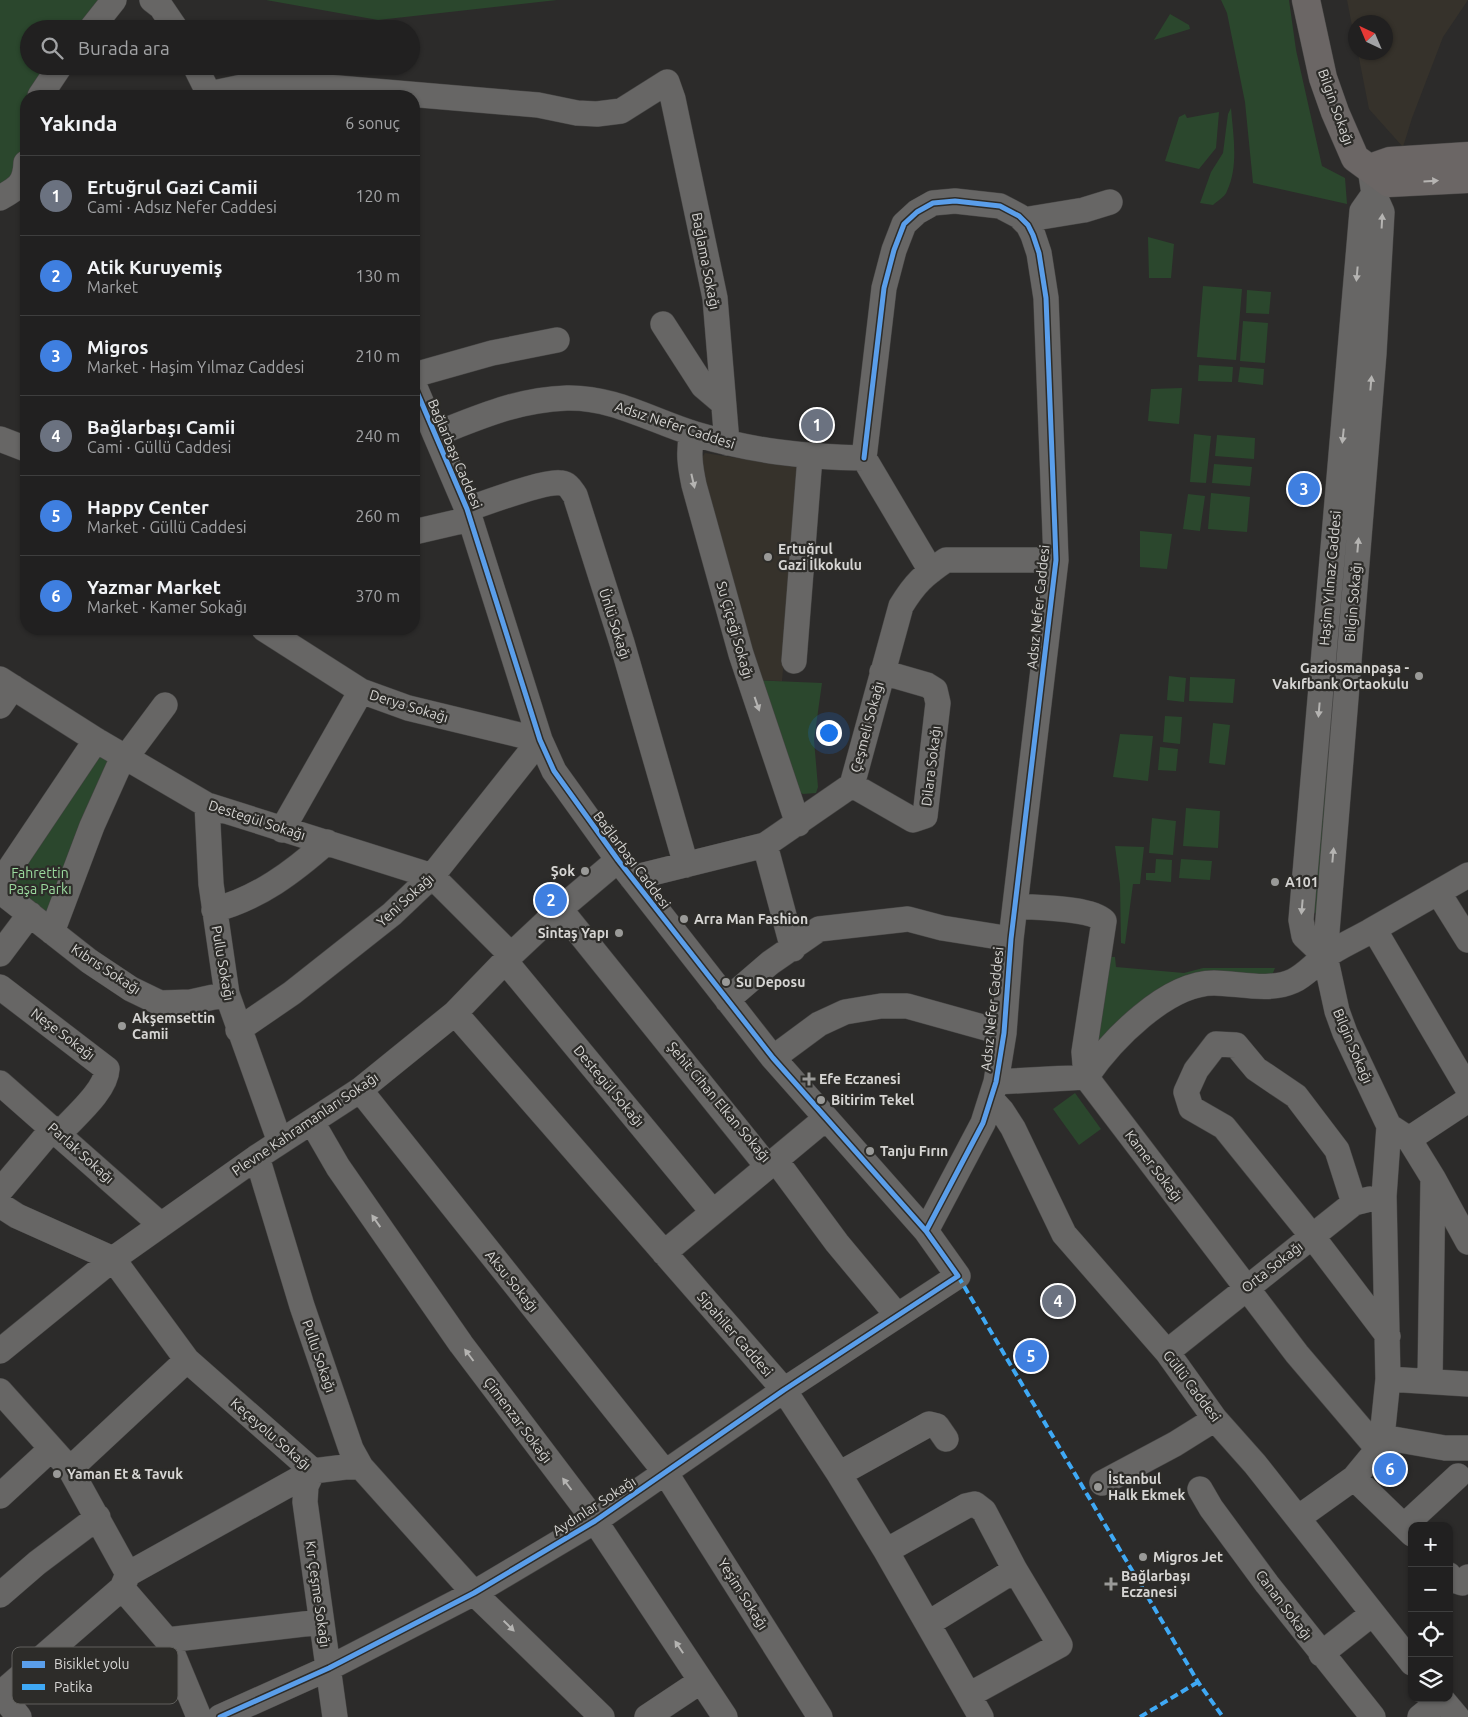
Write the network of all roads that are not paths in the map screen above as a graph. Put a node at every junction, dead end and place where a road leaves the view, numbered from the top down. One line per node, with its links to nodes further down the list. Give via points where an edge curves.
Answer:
1 (114, 0): 4 (street)
2 (152, 0): 5 (street)
3 (1306, 0): 15 (main road, Bilgin Sokağı, via 1323,78 1335,112 1355,158)
4 (98, 20)
5 (170, 20)
6 (54, 75): 8 (street)
7 (200, 75): 9 (street)
8 (44, 90)
9 (207, 90)
10 (231, 90): 11 (street, Bağlama Sokağı, via 261,83)
11 (361, 90)
12 (420, 95): 24 (street, Bağlama Sokağı, via 597,114 621,111 667,82 715,298)
13 (1468, 156): 15 (main road, via 1390,161)
14 (1468, 179): 15 (main road, one-way to 14)
15 (1372, 181): 68 (street, Bilgin Sokağı, via 1382,212 1373,362 1336,663)
16 (20, 185): 17 (street)
17 (0, 198)
18 (1110, 202): 19 (street, via 1084,210)
19 (1023, 220): 31 (street, Adsız Nefer Caddesi, via 1000,206 955,200 933,203 904,224 884,288); 34 (street, Adsız Nefer Caddesi, via 1039,252 1046,298)
20 (662, 324): 24 (street, via 703,386)
21 (557, 340): 22 (street, via 492,352)
22 (420, 373)
23 (420, 398): 26 (street, Bağlarbaşı Caddesi)
24 (723, 403): 28 (street, Bağlama Sokağı)
25 (692, 433): 26 (street, Adsız Nefer Caddesi, via 621,406 569,398 522,402); 28 (street, Adsız Nefer Caddesi); 47 (street, Su Çiçeği Sokağı, one-way to 47, via 689,464 694,485 741,654)
26 (436, 434): 32 (street, Bağlarbaşı Caddesi)
27 (0, 439): 29 (street)
28 (728, 443): 30 (street, Adsız Nefer Caddesi, via 751,450)
29 (20, 446)
30 (810, 457): 31 (street, Adsız Nefer Caddesi); 37 (street)
31 (864, 458): 35 (street)
32 (469, 514): 33 (street); 43 (street, Bağlarbaşı Caddesi); 51 (street, Ünlü Sokağı, via 544,485 560,482 569,486 622,643)
33 (420, 530)
34 (1056, 560): 35 (street, Çeşmeli Sokağı, via 946,560); 58 (street, Adsız Nefer Caddesi)
35 (931, 570): 38 (street, Çeşmeli Sokağı, via 914,585 901,606)
36 (273, 635): 40 (street, Derya Sokağı)
37 (794, 661)
38 (882, 672): 45 (street, Çeşmeli Sokağı); 45 (street, Dilara Sokağı, via 936,690 938,703 925,816 913,820)
39 (4, 691): 42 (street, Destegül Sokağı)
40 (361, 691): 43 (street, Derya Sokağı, via 408,708); 48 (street)
41 (164, 705): 44 (street)
42 (96, 740): 44 (street, Destegül Sokağı); 55 (street)
43 (540, 740): 52 (street, Bağlarbaşı Caddesi, via 559,778); 54 (street, Yeni Sokağı)
44 (128, 758): 46 (street, Destegül Sokağı); 63 (street, via 118,768 92,826)
45 (852, 785): 47 (street, Çeşmeli Sokağı)
46 (207, 805): 48 (street, Destegül Sokağı); 60 (street, Pullu Sokağı)
47 (798, 824): 50 (street, Çeşmeli Sokağı)
48 (282, 830): 49 (street, Destegül Sokağı)
49 (328, 842): 54 (street, Destegül Sokağı); 60 (street, via 268,889)
50 (765, 845): 51 (street, Çeşmeli Sokağı); 66 (street)
51 (686, 865): 52 (street, Çeşmeli Sokağı)
52 (625, 869): 59 (street, Plevne Kahramanları Sokağı); 72 (street, Bağlarbaşı Caddesi)
53 (1468, 875): 57 (street)
54 (432, 876): 69 (street, Destegül Sokağı); 74 (street, Yeni Sokağı, via 392,914 292,993)
55 (0, 883)
56 (0, 891): 61 (street, Kıbrıs Sokağı)
57 (1438, 892): 62 (street); 65 (street)
58 (1015, 906): 64 (street, Adsız Nefer Caddesi); 77 (street, via 1084,913 1104,921 1084,1052)
59 (560, 909): 69 (street, Plevne Kahramanları Sokağı); 89 (street, Şehit Cihan Elkan Sokağı)
60 (214, 910): 71 (street, Pullu Sokağı)
61 (30, 914): 63 (street, Kıbrıs Sokağı); 67 (street)
62 (1374, 929): 68 (street); 79 (street)
63 (52, 932): 71 (street, Kıbrıs Sokağı, via 131,989 160,1003 191,1002)
64 (1011, 938): 66 (street, via 942,928 908,919 819,929); 75 (street, Adsız Nefer Caddesi)
65 (1468, 940)
66 (792, 949): 72 (street)
67 (0, 954)
68 (1325, 956): 77 (street, via 1291,983 1262,986 1212,983 1180,992 1145,1012 1125,1030 1101,1055); 86 (street, Bilgin Sokağı, via 1345,1033)
69 (508, 958): 73 (street, Plevne Kahramanları Sokağı); 95 (street, Destegül Sokağı)
70 (0, 987): 85 (street, Neşe Sokağı, via 107,1069 101,1087)
71 (227, 994): 74 (street, Pullu Sokağı)
72 (727, 1000): 76 (street, Bağlarbaşı Caddesi)
73 (455, 1013): 80 (street, Plevne Kahramanları Sokağı); 100 (street, Sipahiler Caddesi)
74 (238, 1030): 87 (street, Pullu Sokağı)
75 (1004, 1033): 76 (street, via 907,1006 881,1006 845,1012 819,1024); 81 (street, Adsız Nefer Caddesi)
76 (773, 1058): 83 (street, Bağlarbaşı Caddesi)
77 (1086, 1077): 81 (street); 103 (street, Kamer Sokağı)
78 (0, 1083): 85 (street, Parlak Sokağı)
79 (1468, 1089)
80 (360, 1090): 84 (street, Plevne Kahramanları Sokağı); 122 (street, Aksu Sokağı)
81 (993, 1090): 97 (street, Adsız Nefer Caddesi, via 983,1123); 107 (street, Güllü Caddesi, via 1064,1234)
82 (1468, 1100): 86 (street)
83 (825, 1119): 89 (street); 97 (street, Bağlarbaşı Caddesi)
84 (312, 1122): 87 (street, Plevne Kahramanları Sokağı); 131 (street, Çimenzar Sokağı, one-way to 84, via 461,1344 338,1167)
85 (56, 1131): 91 (street); 96 (street, Parlak Sokağı)
86 (1399, 1133): 90 (street, Bilgin Sokağı); 92 (street)
87 (280, 1142): 88 (street, Plevne Kahramanları Sokağı)
88 (257, 1157): 96 (street, Plevne Kahramanları Sokağı); 119 (street, Pullu Sokağı, via 302,1306 351,1448)
89 (767, 1166): 95 (street); 104 (street, Şehit Cihan Elkan Sokağı, via 780,1166 837,1243)
90 (1434, 1178): 99 (street, Bilgin Sokağı); 110 (street)
91 (0, 1191)
92 (1384, 1196): 93 (street, Orta Sokağı); 105 (street)
93 (1354, 1203): 98 (street, Orta Sokağı); 98 (street, via 1337,1150 1296,1096 1256,1069 1236,1045 1216,1044 1196,1070 1186,1092 1190,1108 1224,1127)
94 (0, 1205): 101 (street, Keçeyolu Sokağı, via 17,1216)
95 (712, 1211): 100 (street)
96 (162, 1224): 101 (street, Plevne Kahramanları Sokağı)
97 (926, 1231): 102 (street, Bağlarbaşı Caddesi)
98 (1312, 1236): 103 (street, Orta Sokağı); 105 (street)
99 (1468, 1242)
100 (664, 1253): 112 (street, Sipahiler Caddesi)
101 (113, 1259): 106 (street, Plevne Kahramanları Sokağı); 108 (street, Keçeyolu Sokağı)
102 (958, 1276): 104 (street, Aydınlar Sokağı)
103 (1246, 1288): 107 (street, Orta Sokağı); 116 (street, Kamer Sokağı, via 1297,1354)
104 (897, 1314): 112 (street, Aydınlar Sokağı)
105 (1388, 1336): 109 (street)
106 (0, 1350)
107 (1167, 1352): 114 (street, Güllü Caddesi)
108 (187, 1360): 120 (street); 121 (street, Keçeyolu Sokağı)
109 (1388, 1379): 110 (street); 116 (street)
110 (1430, 1381): 111 (street)
111 (1468, 1384)
112 (784, 1390): 122 (street, Aydınlar Sokağı); 123 (street, Sipahiler Caddesi)
113 (1, 1394): 117 (street)
114 (1215, 1419): 126 (street); 130 (street, Güllü Caddesi)
115 (946, 1439): 123 (street, via 937,1426 929,1424)
116 (1380, 1443): 118 (street); 124 (street)
117 (51, 1448): 120 (street); 128 (street)
118 (1457, 1448): 125 (street, via 1452,1467)
119 (361, 1467): 121 (street, Keçeyolu Sokağı); 139 (street)
120 (70, 1469): 129 (street)
121 (313, 1471): 138 (street); 142 (street, Kır Çeşme Sokağı, via 306,1486 305,1502)
122 (665, 1472): 131 (street, Aydınlar Sokağı); 160 (street, Yeşim Sokağı)
123 (839, 1474): 134 (street, Sipahiler Caddesi)
124 (1354, 1478): 130 (street); 133 (street)
125 (1463, 1481): 132 (street)
126 (1102, 1483)
127 (1200, 1489): 147 (street, Canan Sokağı)
128 (0, 1496)
129 (98, 1517): 138 (street); 140 (street)
130 (1298, 1518): 141 (street, Güllü Caddesi)
131 (595, 1521): 139 (street, Aydınlar Sokağı); 151 (street, Çimenzar Sokağı, one-way to 131)
132 (1417, 1522)
133 (1408, 1530)
134 (886, 1550): 135 (street, via 975,1504 984,1511); 143 (street, Sipahiler Caddesi)
135 (1016, 1570): 143 (street); 152 (street, via 1060,1645)
136 (1468, 1577): 137 (street, via 1462,1582)
137 (1453, 1580)
138 (125, 1581): 144 (street); 145 (street)
139 (474, 1592): 150 (street, Aydınlar Sokağı); 157 (street, one-way to 157)
140 (0, 1595)
141 (1372, 1614): 147 (street); 148 (street, Güllü Caddesi)
142 (321, 1622): 144 (street); 150 (street, Kır Çeşme Sokağı)
143 (928, 1624): 152 (street, Sipahiler Caddesi)
144 (167, 1640): 146 (street)
145 (63, 1647)
146 (170, 1647)
147 (1321, 1654): 162 (street, Canan Sokağı)
148 (1408, 1658)
149 (178, 1666): 154 (street)
150 (329, 1668): 155 (street, Aydınlar Sokağı); 156 (street, Kır Çeşme Sokağı)
151 (701, 1681): 158 (street); 159 (street, Çimenzar Sokağı)
152 (969, 1695): 161 (street, Sipahiler Caddesi)
153 (1446, 1705): 163 (street)
154 (199, 1717)
155 (220, 1717)
156 (335, 1717)
157 (602, 1717)
158 (647, 1717)
159 (725, 1717)
160 (820, 1717)
161 (981, 1717)
162 (1373, 1717)
163 (1420, 1717)

